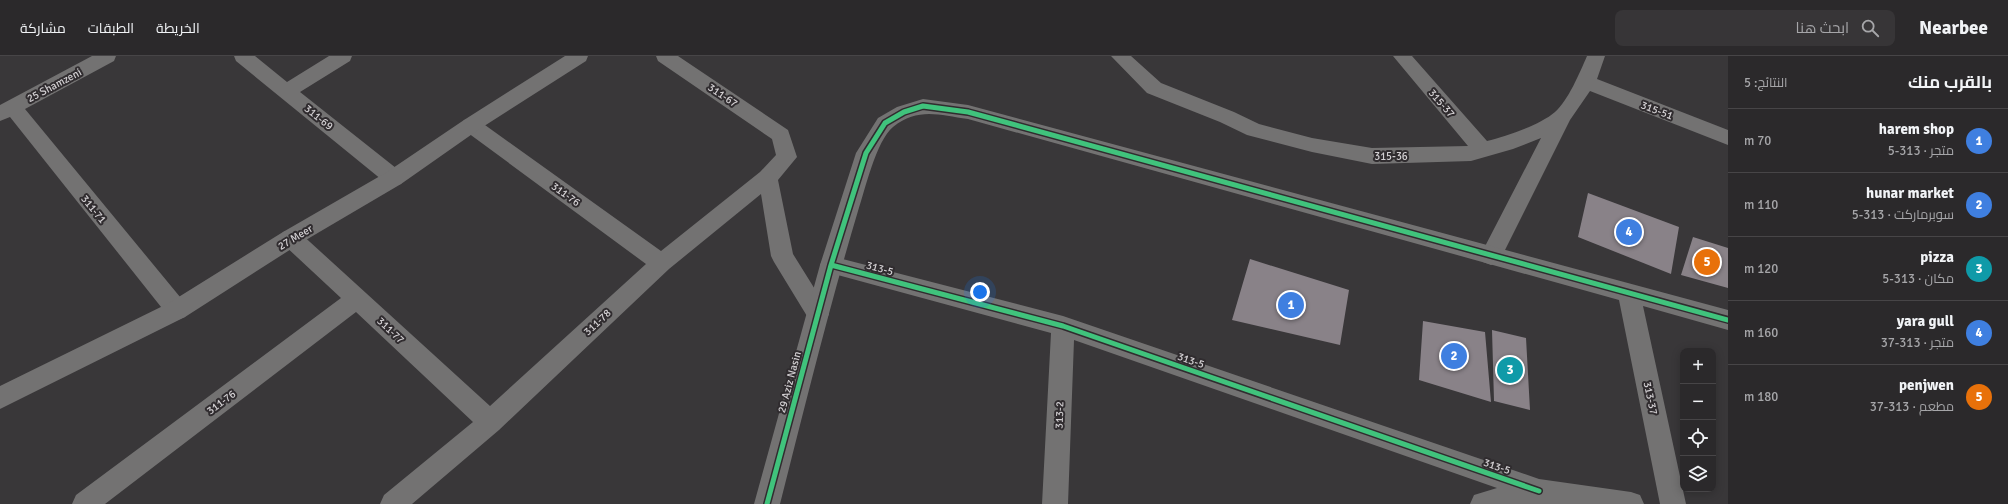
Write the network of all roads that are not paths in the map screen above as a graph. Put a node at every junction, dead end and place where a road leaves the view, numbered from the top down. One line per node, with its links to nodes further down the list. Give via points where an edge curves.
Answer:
1 (107, 56): 11 (street, 25 Shamzeni)
2 (243, 56): 10 (street, 311-69)
3 (343, 56): 10 (street)
4 (579, 56): 13 (street, 27 Meer)
5 (665, 56): 14 (street, 311-67)
6 (1120, 56): 16 (street, 315-36, via 1154,88 1254,130 1312,145 1372,156 1440,155)
7 (1402, 56): 16 (street, 315-37)
8 (1596, 56): 9 (street, 315-36)
9 (1586, 82): 12 (street, 315-36); 15 (street, 315-51)
10 (286, 91): 17 (street, 311-69)
11 (6, 110): 25 (street, 311-71)
12 (1562, 117): 16 (street, 315-36, via 1534,133); 20 (street)
13 (471, 125): 17 (street, 27 Meer); 21 (street, 311-76)
14 (781, 135): 18 (street, 311-78, via 786,157)
15 (1728, 138)
16 (1483, 150)
17 (394, 178): 19 (street, 27 Meer)
18 (767, 178): 21 (street, 311-78); 26 (street, via 782,256)
19 (291, 238): 24 (street, 311-77); 25 (street, 27 Meer)
20 (1491, 256): 22 (street, 29 Aziz Nasin, via 968,112 923,106 904,112 885,123 866,153); 23 (street, 29 Aziz Nasin)
21 (661, 263): 30 (street, 311-78)
22 (831, 266): 26 (street, 29 Aziz Nasin); 28 (street, 313-5)
23 (1628, 292): 27 (street, 29 Aziz Nasin); 38 (street, 313-37)
24 (357, 299): 30 (street, 311-77); 32 (street, 311-76)
25 (176, 310): 29 (street, 27 Meer)
26 (818, 314): 34 (street, 29 Aziz Nasin)
27 (1728, 320)
28 (1063, 326): 31 (street, 313-5); 35 (street, 313-2)
29 (0, 398)
30 (490, 422): 33 (street, 311-78)
31 (1539, 491): 36 (street); 37 (street)
32 (85, 504)
33 (393, 504)
34 (766, 504)
35 (1056, 504)
36 (1483, 504)
37 (1631, 504)
38 (1673, 504)

